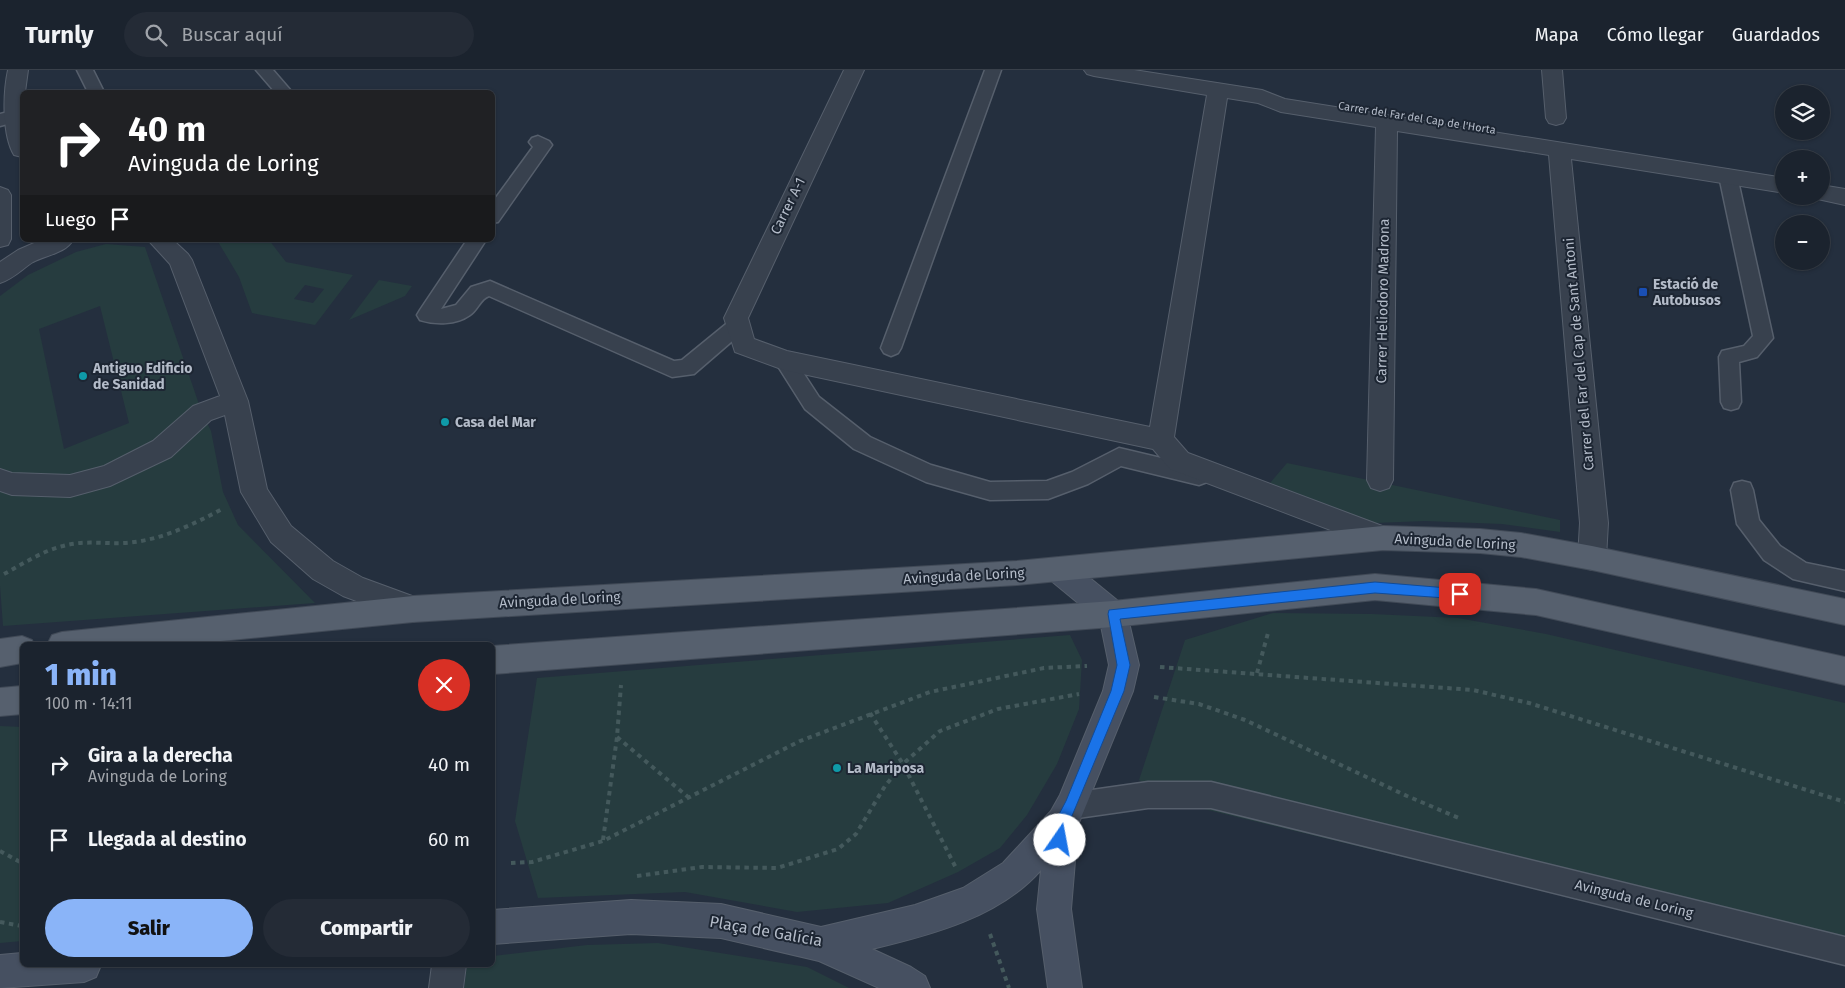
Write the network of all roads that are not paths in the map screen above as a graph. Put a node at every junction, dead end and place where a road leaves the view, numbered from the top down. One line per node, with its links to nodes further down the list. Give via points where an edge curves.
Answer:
1 (18, 70): 12 (street)
2 (85, 70): 9 (lane)
3 (264, 70): 10 (lane)
4 (854, 70): 32 (street, Carrer A-1, via 736,318)
5 (993, 70): 33 (lane)
6 (1094, 70): 8 (street, Carrer del Far del Cap de l'Horta)
7 (1552, 70): 13 (street)
8 (1218, 89): 11 (street, Carrer del Far del Cap de l'Horta); 37 (street)
9 (95, 90)
10 (282, 90)
11 (1262, 97): 14 (street, Carrer del Far del Cap de l'Horta, via 1281,105); 17 (street, Carrer del Far del Cap de l'Horta, via 1281,96)
12 (8, 118): 16 (street)
13 (1556, 118)
14 (1387, 122): 17 (street, Carrer del Far del Cap de l'Horta); 39 (street, Carrer Heliodoro Madrona)
15 (538, 142): 26 (lane, via 543,145)
16 (20, 145)
17 (1565, 147): 18 (street, Carrer del Far del Cap de l'Horta); 19 (street, Carrer del Far del Cap de l'Horta); 43 (street, Carrer del Far del Cap de Sant Antoni, via 1562,175 1594,523)
18 (1728, 176): 20 (street, Carrer del Far del Cap de l'Horta); 36 (lane, via 1763,338 1750,352 1729,357)
19 (1775, 176)
20 (1775, 184)
21 (1830, 184): 22 (street)
22 (1845, 186)
23 (1830, 194): 25 (street)
24 (0, 195): 27 (street)
25 (1845, 197)
26 (495, 213)
27 (0, 239)
28 (58, 242): 31 (street, via 26,256)
29 (161, 242): 35 (street, via 180,260)
30 (476, 242): 32 (lane, via 427,315 444,316 462,310 478,292 490,288 672,369 687,368)
31 (0, 274)
32 (741, 335): 34 (street)
33 (891, 348)
34 (784, 360): 37 (street); 40 (lane, via 812,402 862,443 926,473 990,492 1048,490 1080,478 1119,457)
35 (235, 401): 38 (street, via 202,413 162,449 110,475 70,486 12,484); 46 (street, via 254,492 281,534 323,570 353,587)
36 (1731, 402)
37 (1161, 440): 40 (street, via 1180,461)
38 (0, 480)
39 (1380, 480)
40 (1243, 487): 42 (street)
41 (1742, 490): 45 (lane, via 1748,524 1772,553 1801,572)
42 (1383, 538): 43 (main road, Avinguda de Loring, via 1480,541); 44 (main road, Avinguda de Loring)
43 (1592, 558): 47 (main road, Avinguda de Loring)
44 (1059, 570): 46 (main road, Avinguda de Loring); 48 (street)
45 (1845, 581)
46 (413, 609): 49 (main road, Avinguda de Loring)
47 (1845, 612)
48 (1114, 614): 52 (main road); 53 (main road, via 1375,588 1468,594 1536,602); 56 (street, via 1124,665 1118,691)
49 (86, 642)
50 (20, 650): 51 (main road)
51 (0, 653)
52 (495, 660)
53 (1845, 671)
54 (20, 700): 55 (main road)
55 (0, 702)
56 (1066, 814): 58 (street, Plaça de Galícia, via 1015,875 972,900 915,922); 59 (lane, Avinguda de Loring, via 1148,796 1211,795); 65 (street, via 1054,909)
57 (495, 925): 58 (street, Plaça de Galícia, via 631,917 703,920)
58 (821, 944): 64 (street)
59 (1845, 950)
60 (60, 967): 62 (street)
61 (449, 967): 63 (street)
62 (0, 972)
63 (446, 988)
64 (913, 988)
65 (1065, 988)

